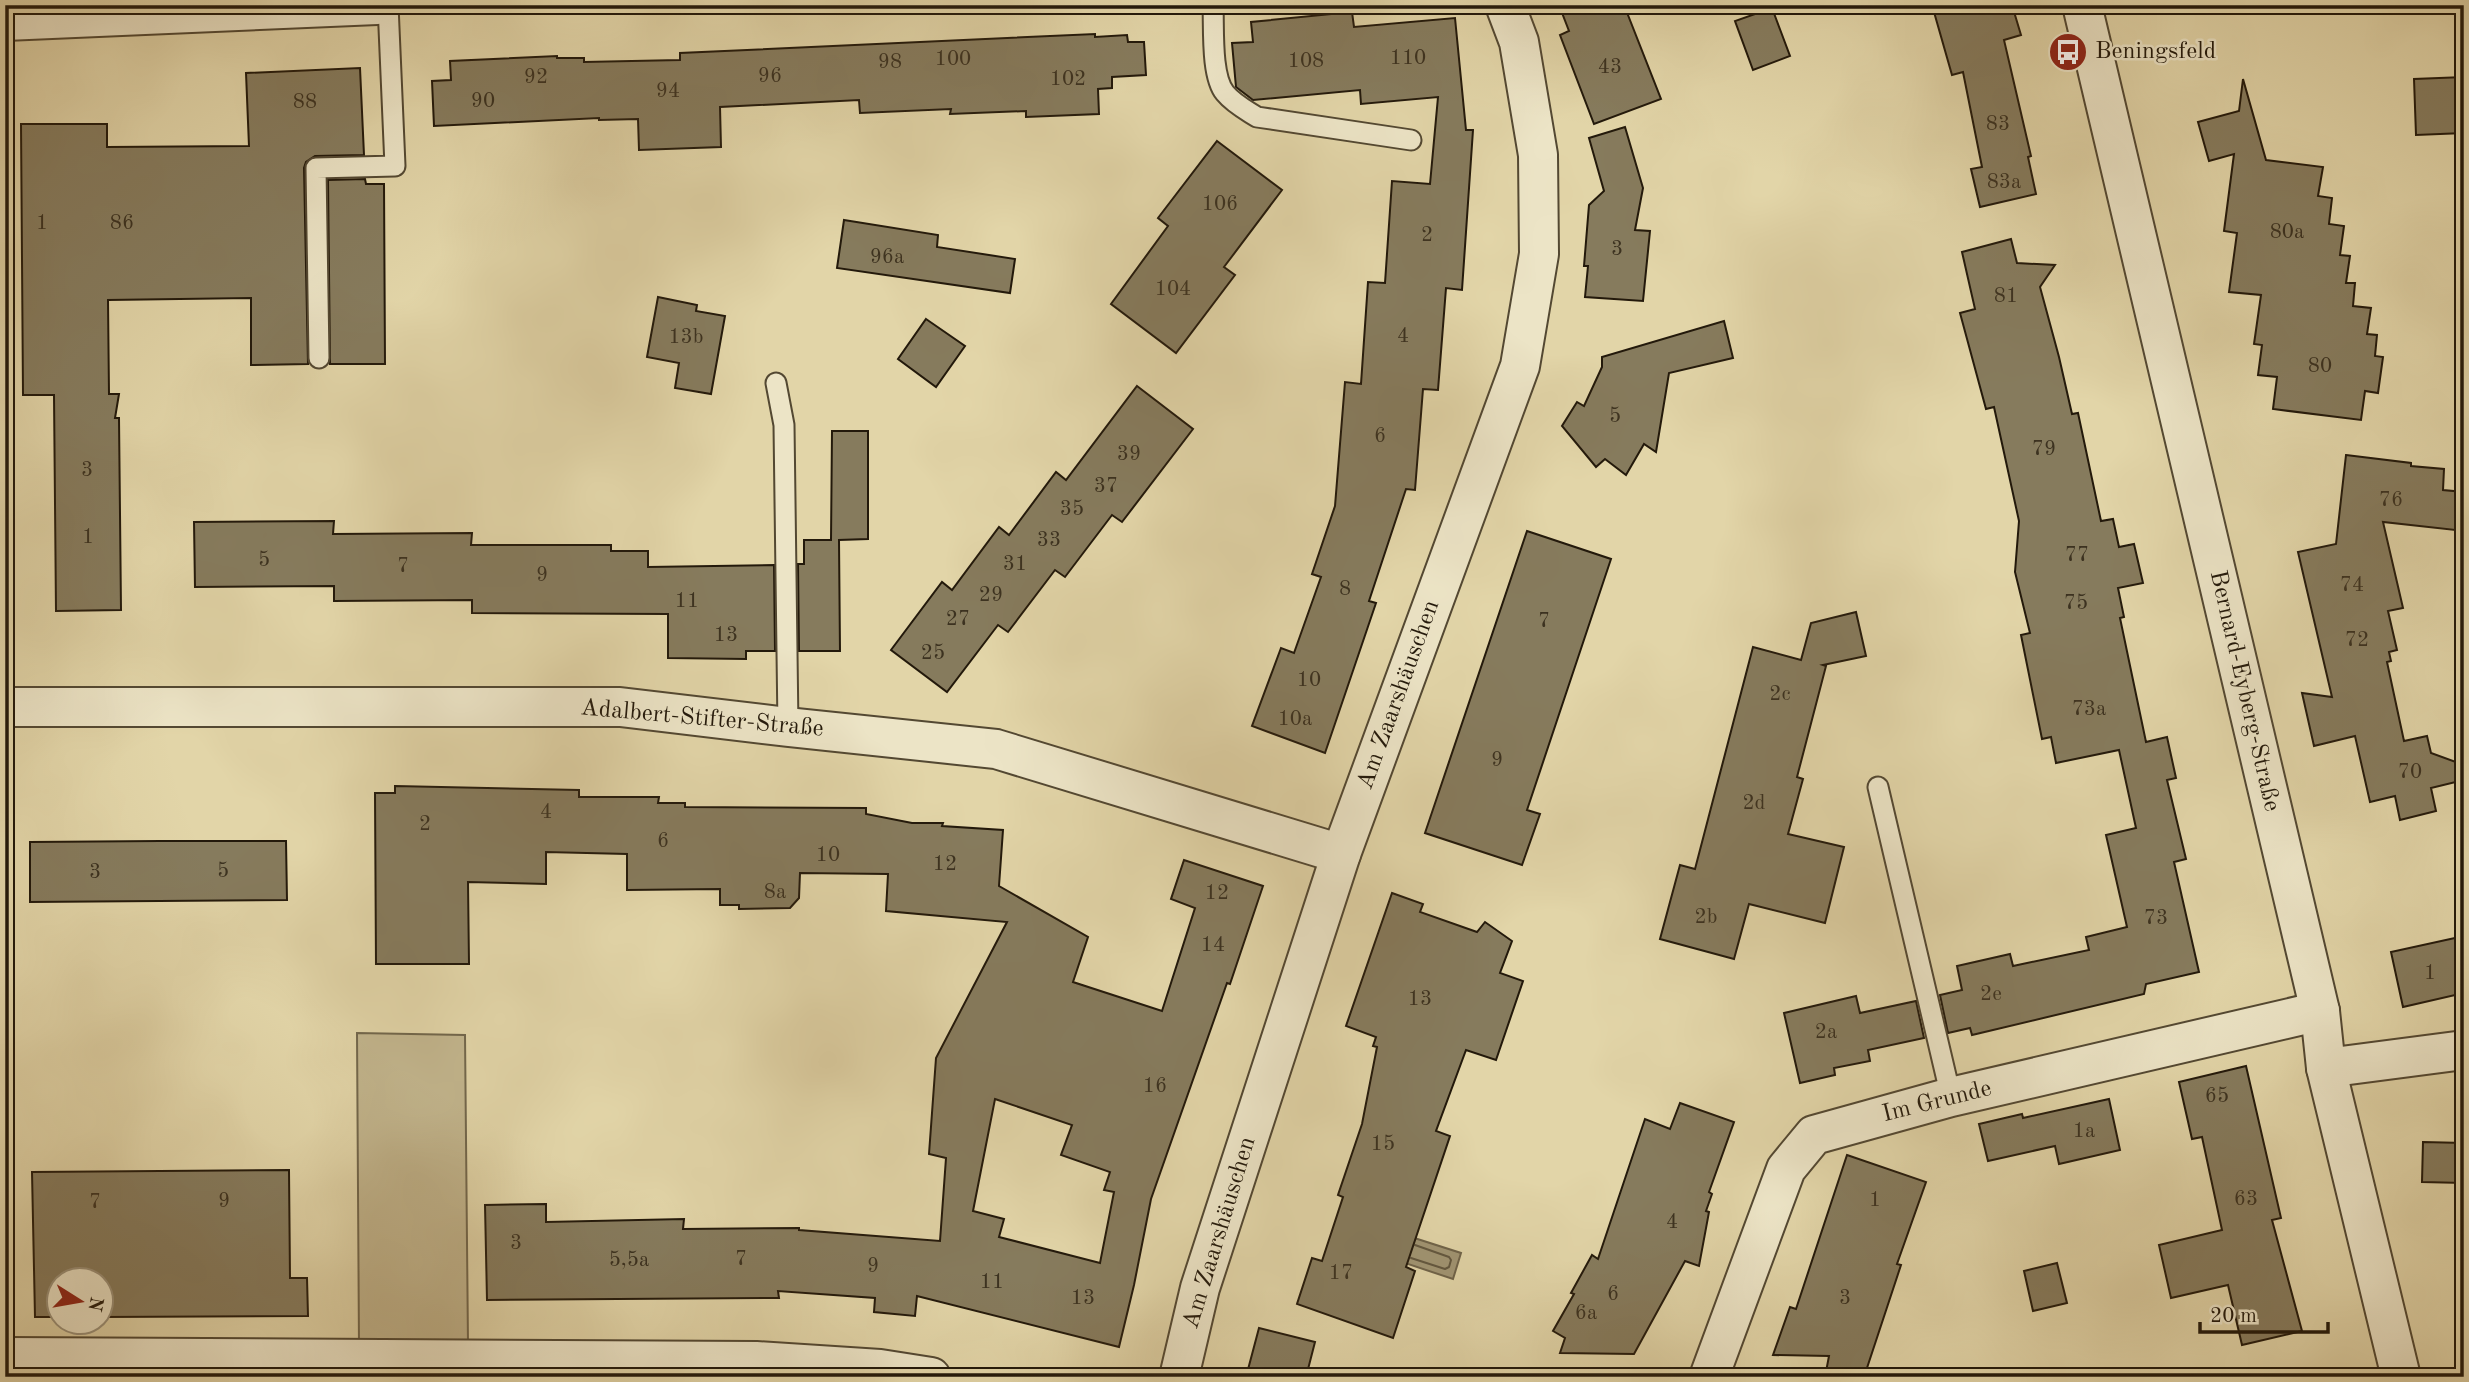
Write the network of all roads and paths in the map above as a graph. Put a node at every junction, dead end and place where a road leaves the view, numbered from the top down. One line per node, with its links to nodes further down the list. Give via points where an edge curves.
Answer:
1 (377, 5): 6 (street)
2 (388, 5): 9 (lane, via 395,166 316,168)
3 (1213, 5): 8 (lane, via 1217,79 1237,105 1257,117)
4 (1505, 5): 14 (street, Am Zaarshäuschen, via 1519,42 1538,155 1539,254 1520,366)
5 (2082, 5): 15 (street, Bernard-Eyberg-Straße)
6 (158, 10): 7 (street)
7 (5, 21)
8 (1411, 139)
9 (319, 358)
10 (776, 383): 12 (lane, via 784,425)
11 (5, 707): 12 (street, Adalbert-Stifter-Straße, via 620,706)
12 (788, 727): 14 (street, Adalbert-Stifter-Straße, via 996,749)
13 (1878, 787): 18 (lane)
14 (1341, 853): 21 (street, Am Zaarshäuschen, via 1200,1288)
15 (2320, 1011): 17 (street, Bernard-Eyberg-Straße); 18 (street, Im Grunde)
16 (2464, 1050): 17 (street)
17 (2326, 1068): 23 (street, Bernard-Eyberg-Straße)
18 (1951, 1097): 22 (street, Im Grunde, via 1814,1135 1786,1169)
19 (5, 1357): 20 (street, via 756,1361)
20 (931, 1377)
21 (1179, 1377)
22 (1709, 1377)
23 (2401, 1377)

